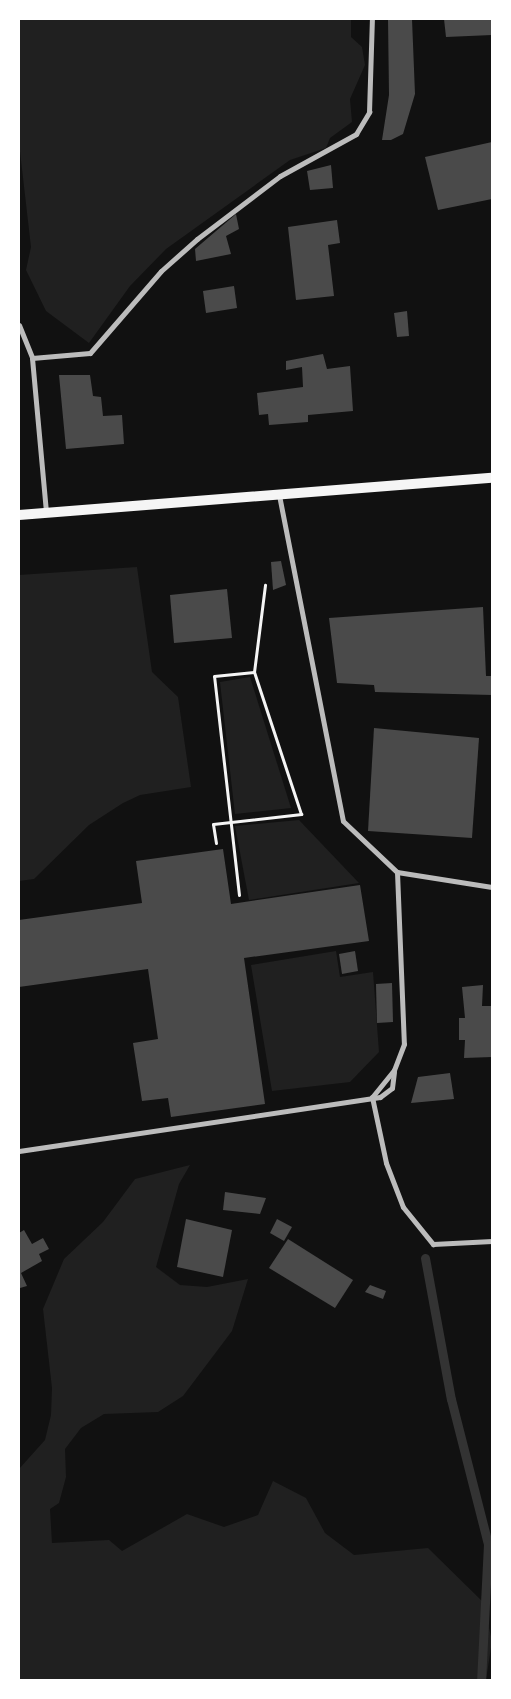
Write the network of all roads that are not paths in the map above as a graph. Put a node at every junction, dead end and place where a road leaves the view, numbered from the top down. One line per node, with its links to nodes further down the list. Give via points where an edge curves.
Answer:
1 (372, 19): 3 (street, via 369,112 356,134 280,176 197,239 161,271 90,353)
2 (19, 325): 3 (street)
3 (32, 358): 6 (street)
4 (492, 478): 5 (main road)
5 (279, 494): 6 (main road); 8 (street, via 343,821)
6 (46, 512): 7 (main road)
7 (19, 515)
8 (397, 872): 9 (street); 10 (street, via 404,1044)
9 (492, 887)
10 (394, 1070): 11 (street); 11 (street, via 392,1088 386,1095)
11 (372, 1097): 12 (street); 13 (street, via 386,1163 403,1207 433,1244)
12 (19, 1151)
13 (492, 1241)

